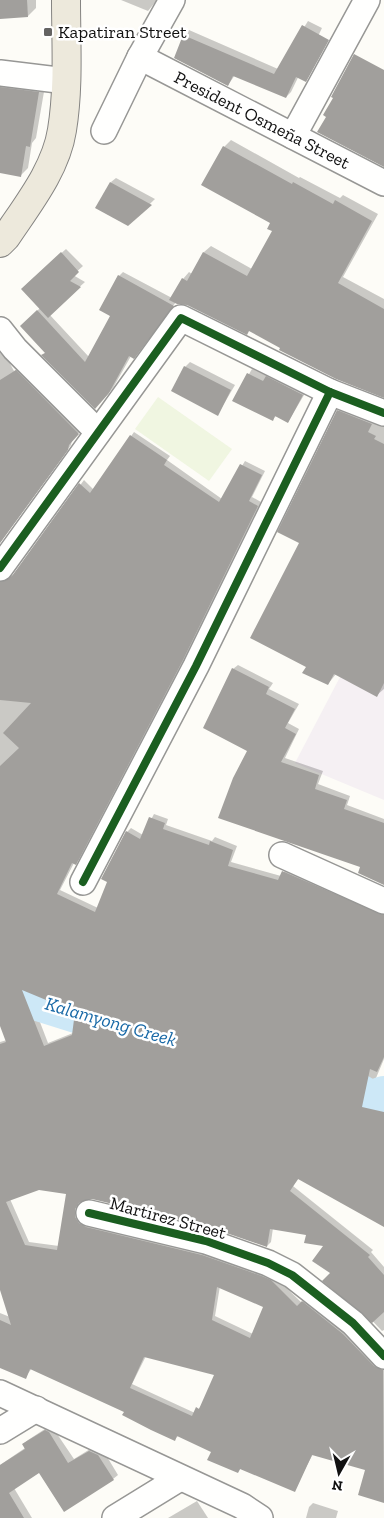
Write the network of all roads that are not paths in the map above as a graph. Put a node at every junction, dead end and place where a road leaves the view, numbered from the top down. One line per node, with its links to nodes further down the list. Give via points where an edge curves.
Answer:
1 (66, 0): 6 (main road)
2 (172, 0): 4 (street)
3 (367, 0): 8 (street)
4 (140, 57): 7 (street); 8 (street, President Osmeña Street)
5 (0, 73): 6 (street)
6 (66, 81): 10 (main road, via 62,131 54,156 43,180)
7 (104, 131)
8 (293, 136): 9 (street, President Osmeña Street)
9 (384, 183)
10 (0, 243)
11 (0, 330): 14 (street)
12 (330, 392): 13 (street); 14 (street, via 181,318); 17 (street, via 196,666)
13 (384, 413)
14 (98, 432): 15 (street)
15 (0, 568)
16 (282, 855): 18 (street)
17 (83, 882)
18 (384, 902)
19 (89, 1213): 20 (street, Martirez Street, via 206,1241 268,1263 292,1275 347,1318)
20 (384, 1356)
21 (0, 1393): 22 (street)
22 (36, 1409): 23 (street); 24 (street)
23 (0, 1430)
24 (180, 1478): 25 (street); 26 (street, via 242,1506)
25 (115, 1518)
26 (260, 1518)

